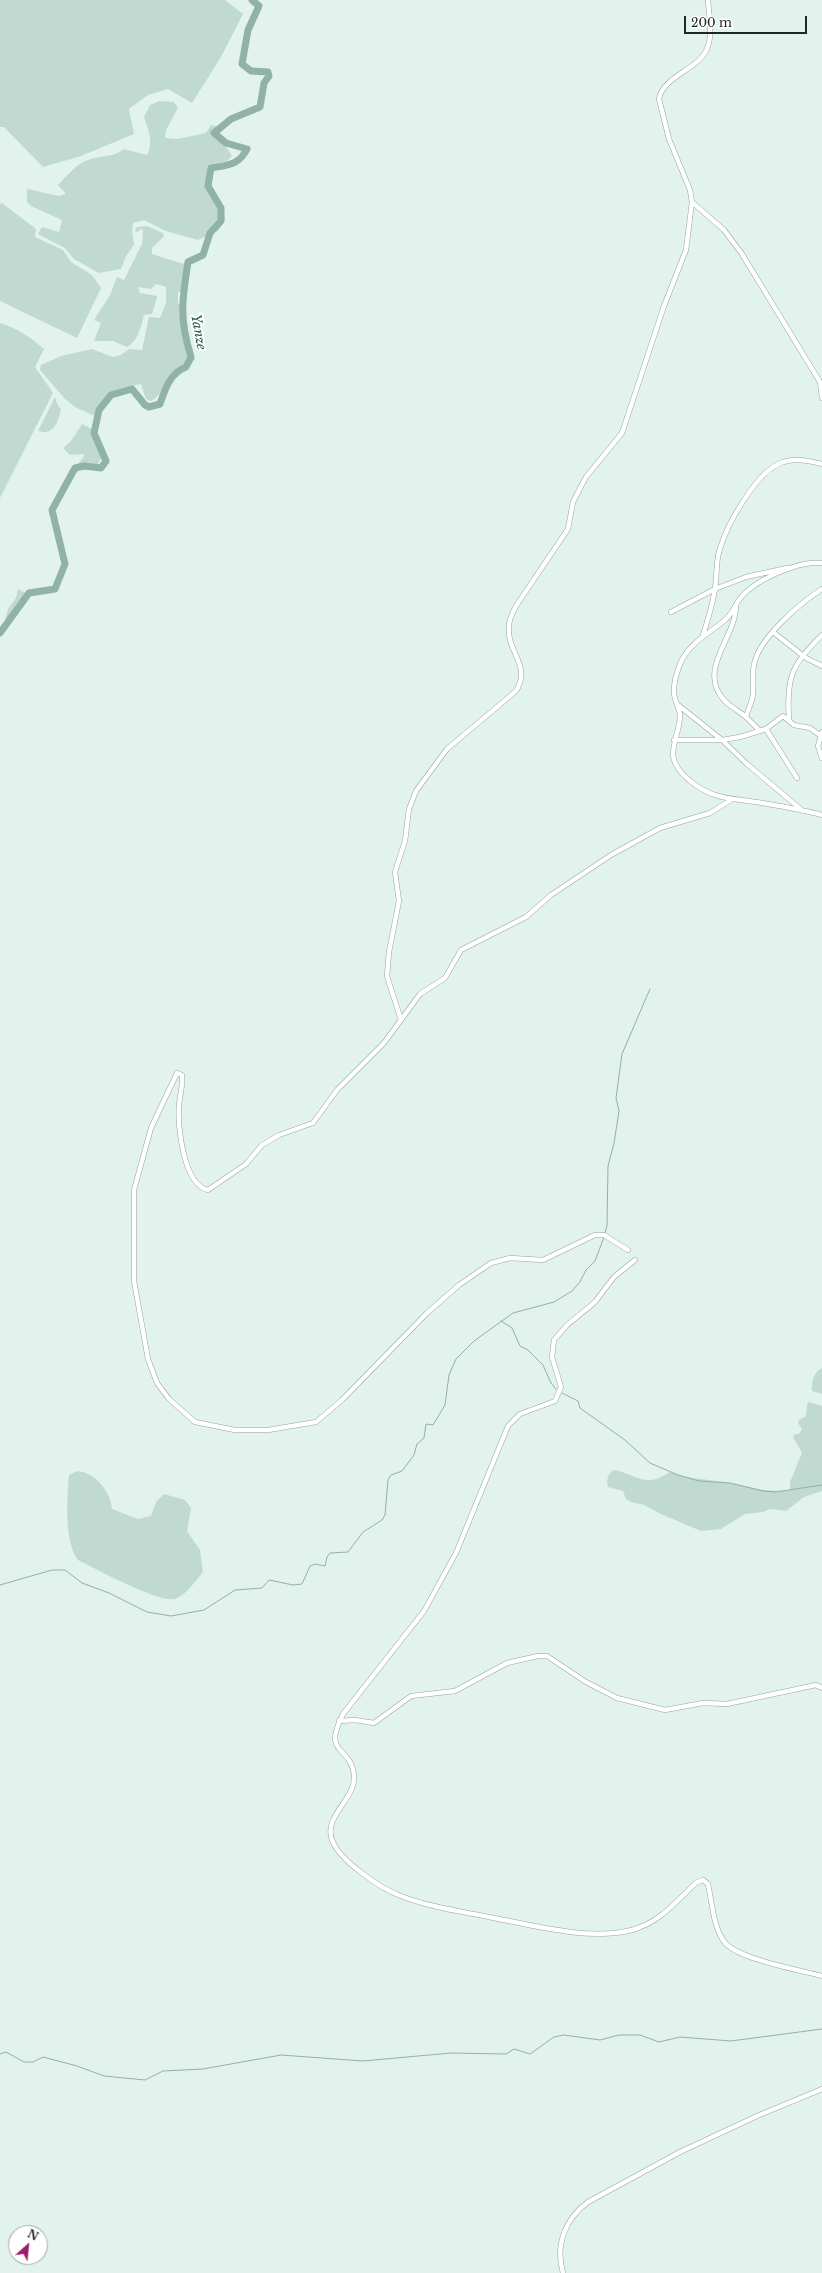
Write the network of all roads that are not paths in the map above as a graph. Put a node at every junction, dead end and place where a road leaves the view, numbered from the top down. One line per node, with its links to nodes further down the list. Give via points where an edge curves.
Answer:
1 (708, 0): 2 (street, via 710,33 707,49 666,85 659,99 669,138 686,179)
2 (692, 202): 3 (street, via 724,230 742,254 820,382); 29 (street, via 686,250 664,306 622,433 586,477 573,502 568,529 510,618 508,628 522,672 519,686 447,749 416,791 409,809 405,841 395,872 399,901 387,976)
3 (822, 398)
4 (822, 464): 7 (street, via 804,460 781,463 754,486 728,528 719,552)
5 (822, 563): 6 (street)
6 (792, 567): 7 (street, via 746,577); 9 (street, via 752,588 739,600)
7 (715, 589): 10 (street, via 683,608); 13 (street)
8 (822, 589): 11 (street, via 786,616)
9 (736, 607): 13 (street, via 726,619); 17 (street, via 736,617 714,668 713,679 724,700)
10 (671, 612)
11 (774, 632): 14 (street); 17 (street, via 758,653 754,665 753,695)
12 (822, 635): 14 (street)
13 (702, 636): 16 (street, via 688,649 680,665 674,685)
14 (802, 655): 15 (street); 18 (street, via 792,672 788,687)
15 (822, 666)
16 (678, 705): 22 (street, via 680,717); 23 (street)
17 (746, 717): 20 (street)
18 (789, 719): 19 (street, via 780,717); 21 (street, via 794,725 810,728)
19 (766, 729): 20 (street); 25 (street)
20 (759, 730): 23 (street)
21 (821, 734): 24 (street, via 818,746)
22 (674, 740): 23 (street); 26 (street, via 672,753 684,776 707,792)
23 (722, 740): 27 (street)
24 (822, 758)
25 (797, 778)
26 (731, 800): 27 (street, via 757,802); 29 (street, via 710,812 660,828 611,855 550,895 526,917 461,950 445,978 420,994)
27 (804, 812): 28 (street)
28 (822, 815)
29 (400, 1020): 30 (street, via 384,1043 337,1090 318,1119 262,1145 246,1164 208,1190 193,1179 185,1162 179,1107 182,1075 179,1072 174,1077 151,1128 134,1190 134,1281 138,1308 148,1359 157,1383 169,1399 195,1422 235,1430 268,1430 316,1422 342,1400 427,1313 459,1285 491,1263 510,1258 543,1260 595,1235 604,1235)
30 (628, 1250)
31 (635, 1260): 33 (street, via 614,1277 595,1302 567,1325 554,1340 552,1357 561,1387 555,1401 520,1414 508,1426 456,1553 424,1611)
32 (822, 1688): 33 (street, via 816,1686 727,1704 703,1703 665,1710 642,1706 612,1696 547,1656 538,1656 507,1663 455,1691 411,1696 374,1723)
33 (339, 1721): 34 (street, via 334,1732 335,1742 354,1776 352,1790 334,1819 331,1838 339,1853 390,1891 426,1904 457,1911 542,1927 606,1933 631,1930 651,1923 662,1916 697,1882 703,1880 708,1884 718,1927 726,1944 748,1956)
34 (822, 1976)
35 (822, 2089): 36 (street, via 680,2152 588,2202 565,2229 560,2252)
36 (563, 2273)

